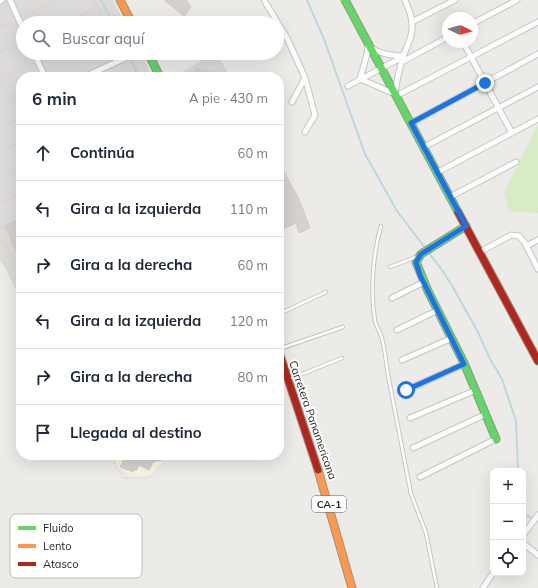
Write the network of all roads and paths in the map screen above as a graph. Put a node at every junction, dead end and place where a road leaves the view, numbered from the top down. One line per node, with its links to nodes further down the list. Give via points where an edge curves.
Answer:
1 (10, 0): 11 (street)
2 (58, 0): 12 (path)
3 (94, 0): 10 (path)
4 (120, 0): 15 (main road)
5 (264, 0): 16 (street)
6 (345, 0): 25 (main road)
7 (405, 0): 19 (street)
8 (455, 0): 19 (street)
9 (517, 0): 18 (street)
10 (97, 8): 13 (path); 14 (path)
11 (17, 16)
12 (24, 16)
13 (79, 16)
14 (101, 16)
15 (128, 16)
16 (274, 16)
17 (16, 20): 21 (path)
18 (478, 21)
19 (412, 22): 28 (street)
20 (538, 22): 30 (street)
21 (0, 27)
22 (284, 33): 40 (street)
23 (442, 40): 34 (street)
24 (16, 45): 27 (path)
25 (368, 45): 28 (street, via 382,53 401,56); 35 (main road); 41 (street)
26 (466, 48): 30 (street)
27 (0, 52)
28 (405, 53): 34 (street); 35 (street)
29 (538, 54): 42 (street)
30 (471, 57): 42 (street); 46 (street)
31 (121, 60): 37 (street)
32 (152, 60): 38 (main road)
33 (38, 61): 36 (street); 39 (path)
34 (402, 62): 46 (street)
35 (381, 68): 41 (street); 46 (main road)
36 (43, 72)
37 (95, 72)
38 (158, 72)
39 (0, 78)
40 (305, 78): 48 (street); 54 (street, via 315,115)
41 (360, 79): 43 (street); 46 (street)
42 (485, 83): 49 (street); 52 (street)
43 (348, 86)
44 (538, 87): 49 (street)
45 (16, 95): 47 (path)
46 (396, 95): 52 (main road)
47 (0, 102)
48 (292, 102)
49 (498, 108): 55 (street); 57 (street)
50 (538, 119): 55 (street)
51 (16, 120): 53 (path)
52 (411, 123): 57 (main road)
53 (0, 127)
54 (305, 132)
55 (512, 133): 61 (street)
56 (16, 144): 58 (path)
57 (424, 146): 61 (main road)
58 (0, 151)
59 (516, 162): 64 (street)
60 (16, 170): 62 (path)
61 (438, 172): 64 (main road)
62 (0, 177)
63 (16, 195): 65 (path)
64 (450, 197): 68 (main road)
65 (0, 203)
66 (16, 220): 69 (path)
67 (381, 226): 110 (lane, via 373,277 376,322 386,357 411,494 426,533)
68 (466, 226): 73 (main road); 74 (main road)
69 (0, 228)
70 (0, 240): 75 (path)
71 (538, 240): 72 (street)
72 (526, 246): 73 (street, via 519,236 511,235); 78 (street)
73 (480, 252): 91 (main road)
74 (421, 255): 77 (lane); 79 (main road, via 416,262)
75 (16, 261)
76 (16, 266): 80 (path, via 6,269)
77 (390, 267)
78 (538, 268)
79 (424, 282): 82 (street); 83 (main road)
80 (16, 290)
81 (326, 292): 84 (lane)
82 (392, 298)
83 (438, 310): 86 (street); 87 (main road)
84 (284, 312)
85 (343, 327): 88 (lane)
86 (396, 330)
87 (452, 338): 90 (street); 92 (main road)
88 (284, 346)
89 (342, 358): 94 (lane)
90 (402, 360)
91 (538, 361)
92 (464, 364): 95 (street); 96 (main road)
93 (284, 368): 94 (main road, Carretera Panamericana / CA-1)
94 (288, 380): 109 (main road, Carretera Panamericana / CA-1, via 324,487)
95 (406, 390)
96 (476, 390): 97 (main road); 98 (street)
97 (486, 414): 99 (main road); 100 (street)
98 (410, 418)
99 (496, 439): 103 (street)
100 (413, 448)
101 (113, 460): 102 (path, via 124,478 148,478)
102 (165, 460)
103 (420, 477)
104 (538, 516): 105 (street)
105 (526, 531)
106 (526, 545): 107 (street)
107 (538, 555)
108 (491, 576): 111 (street)
109 (352, 588)
110 (437, 588)
111 (483, 588)

